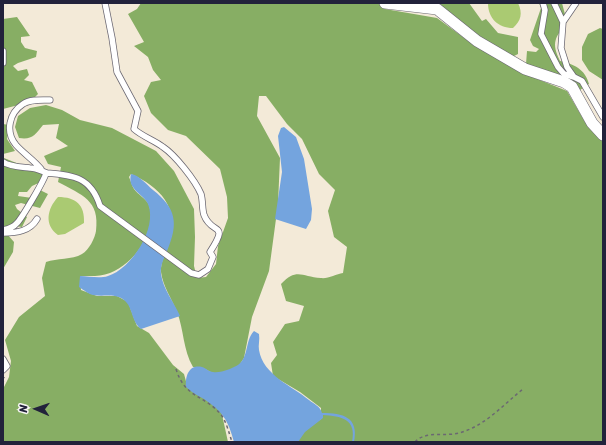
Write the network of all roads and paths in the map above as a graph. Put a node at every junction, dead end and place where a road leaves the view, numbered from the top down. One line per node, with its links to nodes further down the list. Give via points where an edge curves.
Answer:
1 (105, 3): 14 (lane, via 117,72 138,111 134,130 163,146 172,155 194,182 201,194 204,215 220,233 210,252 212,257 208,269 199,275 191,273 100,206 95,192 89,186 66,173)
2 (385, 3): 12 (street, via 437,9 477,41 525,69 564,82 572,88 592,123)
3 (543, 3): 9 (lane, via 545,10 541,34 558,67 564,74)
4 (554, 3): 6 (lane)
5 (576, 3): 6 (lane)
6 (563, 22): 9 (lane, via 561,48 567,67)
7 (3, 51): 8 (lane)
8 (3, 63)
9 (574, 77): 11 (lane, via 582,82)
10 (50, 100): 14 (lane, via 36,100 24,104 11,117 10,124 10,134 15,144)
11 (603, 117)
12 (603, 135)
13 (3, 162): 14 (lane)
14 (44, 171): 16 (lane, via 42,184 17,224)
15 (37, 219): 17 (lane, via 29,228)
16 (3, 230)
17 (3, 233)
18 (3, 359): 20 (lane, via 7,366)
19 (176, 369): 24 (path, via 179,381 186,389 223,418)
20 (3, 370)
21 (522, 388): 25 (path, via 491,417 474,427 459,433 422,436)
22 (3, 409): 23 (path)
23 (3, 442)
24 (232, 442)
25 (415, 442)

